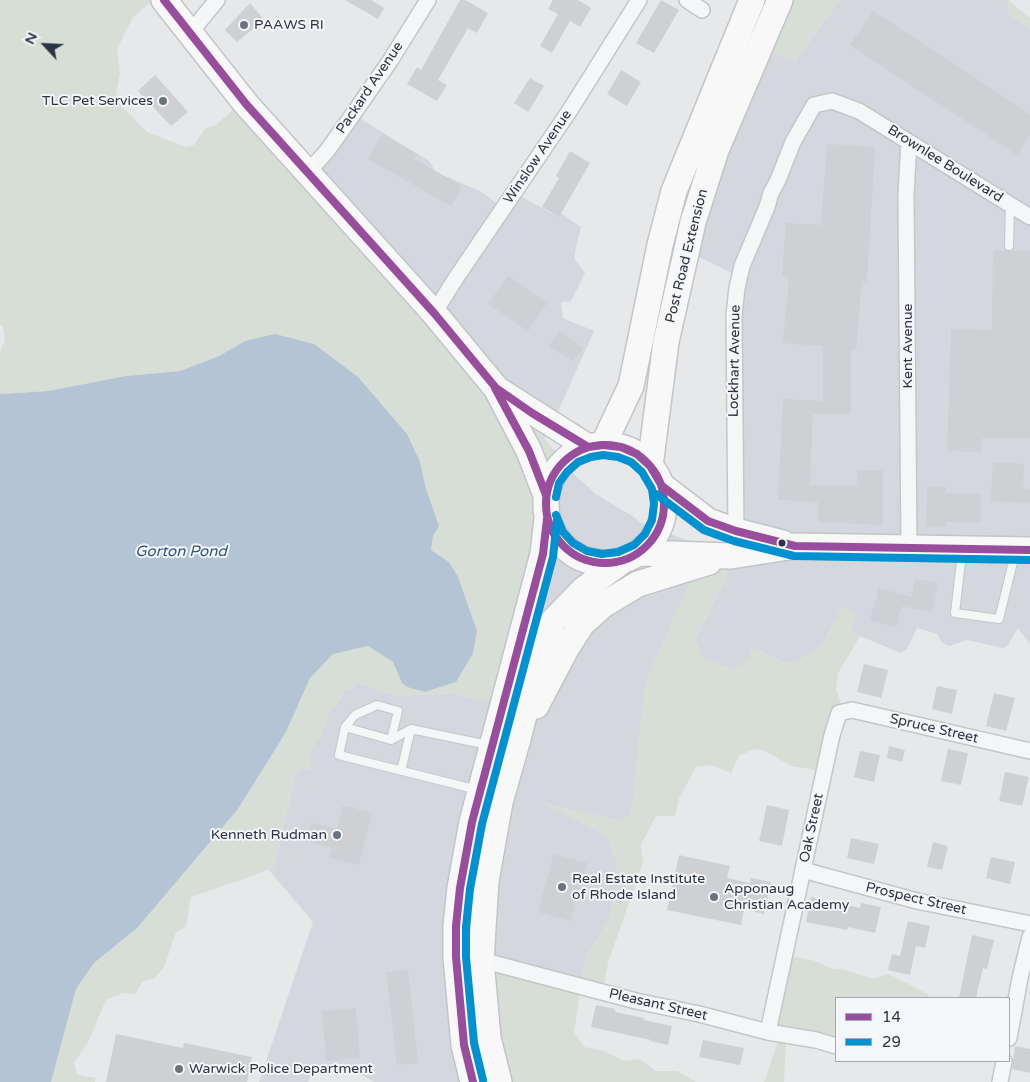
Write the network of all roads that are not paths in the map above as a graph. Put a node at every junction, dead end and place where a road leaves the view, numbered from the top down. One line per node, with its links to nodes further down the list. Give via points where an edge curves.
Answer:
1 (164, 0): 9 (main road)
2 (217, 0): 9 (street)
3 (428, 0): 12 (street, Packard Avenue, via 349,120)
4 (639, 0): 16 (street, Winslow Avenue, via 570,110)
5 (687, 0): 8 (street)
6 (752, 0): 18 (main road, Post Road Extension, via 674,191 631,386)
7 (780, 0): 19 (main road, Post Road Extension, via 716,150 693,222 666,342)
8 (702, 10)
9 (190, 33): 12 (main road, via 246,104)
10 (860, 111): 11 (street, Brownlee Boulevard); 21 (street, Lockhart Avenue, via 832,101 814,105 793,142 742,266 734,315)
11 (909, 142): 13 (street, Brownlee Boulevard); 24 (street, Kent Avenue, via 906,195)
12 (308, 172): 16 (main road)
13 (1010, 205): 14 (street, Brownlee Boulevard); 15 (lane)
14 (1030, 217)
15 (1009, 246)
16 (434, 313): 17 (main road)
17 (496, 388): 18 (main road); 20 (main road, via 529,451)
18 (596, 446): 19 (main road, via 620,447 637,454); 20 (main road, via 573,454 560,465 550,479)
19 (656, 476): 21 (main road, via 708,521); 27 (main road, via 664,504 662,523 653,540)
20 (546, 507): 27 (main road, via 554,537 583,561 602,564); 33 (main road, via 543,554)
21 (736, 531): 22 (main road)
22 (795, 546): 24 (main road); 26 (main road)
23 (962, 548): 24 (main road); 25 (main road); 25 (lane, via 955,613 999,619)
24 (909, 549)
25 (1023, 550)
26 (731, 556): 27 (main road); 31 (main road, via 638,584 603,605 582,624 566,649)
27 (630, 558): 31 (main road, via 584,589 553,621 535,672)
28 (838, 713): 34 (street, Spruce Street, via 852,710); 37 (street, Oak Street)
29 (345, 728): 32 (lane); 32 (lane, via 355,715 377,705 398,710); 35 (lane, via 339,755)
30 (411, 729): 32 (lane); 33 (lane); 35 (lane)
31 (518, 739): 40 (main road, via 500,802 486,881)
32 (391, 740)
33 (492, 746): 36 (main road)
34 (1030, 751)
35 (401, 770): 36 (lane)
36 (480, 791): 45 (main road, via 469,837 456,926 464,1044)
37 (803, 870): 38 (street, Prospect Street, via 917,901); 41 (street, Oak Street)
38 (1030, 924)
39 (1030, 937): 42 (street)
40 (480, 960): 41 (street, Pleasant Street); 46 (main road, via 488,1038)
41 (768, 1032): 43 (street, Pleasant Street)
42 (1010, 1033)
43 (835, 1046)
44 (1004, 1062): 47 (street)
45 (473, 1082)
46 (500, 1082)
47 (1000, 1082)

